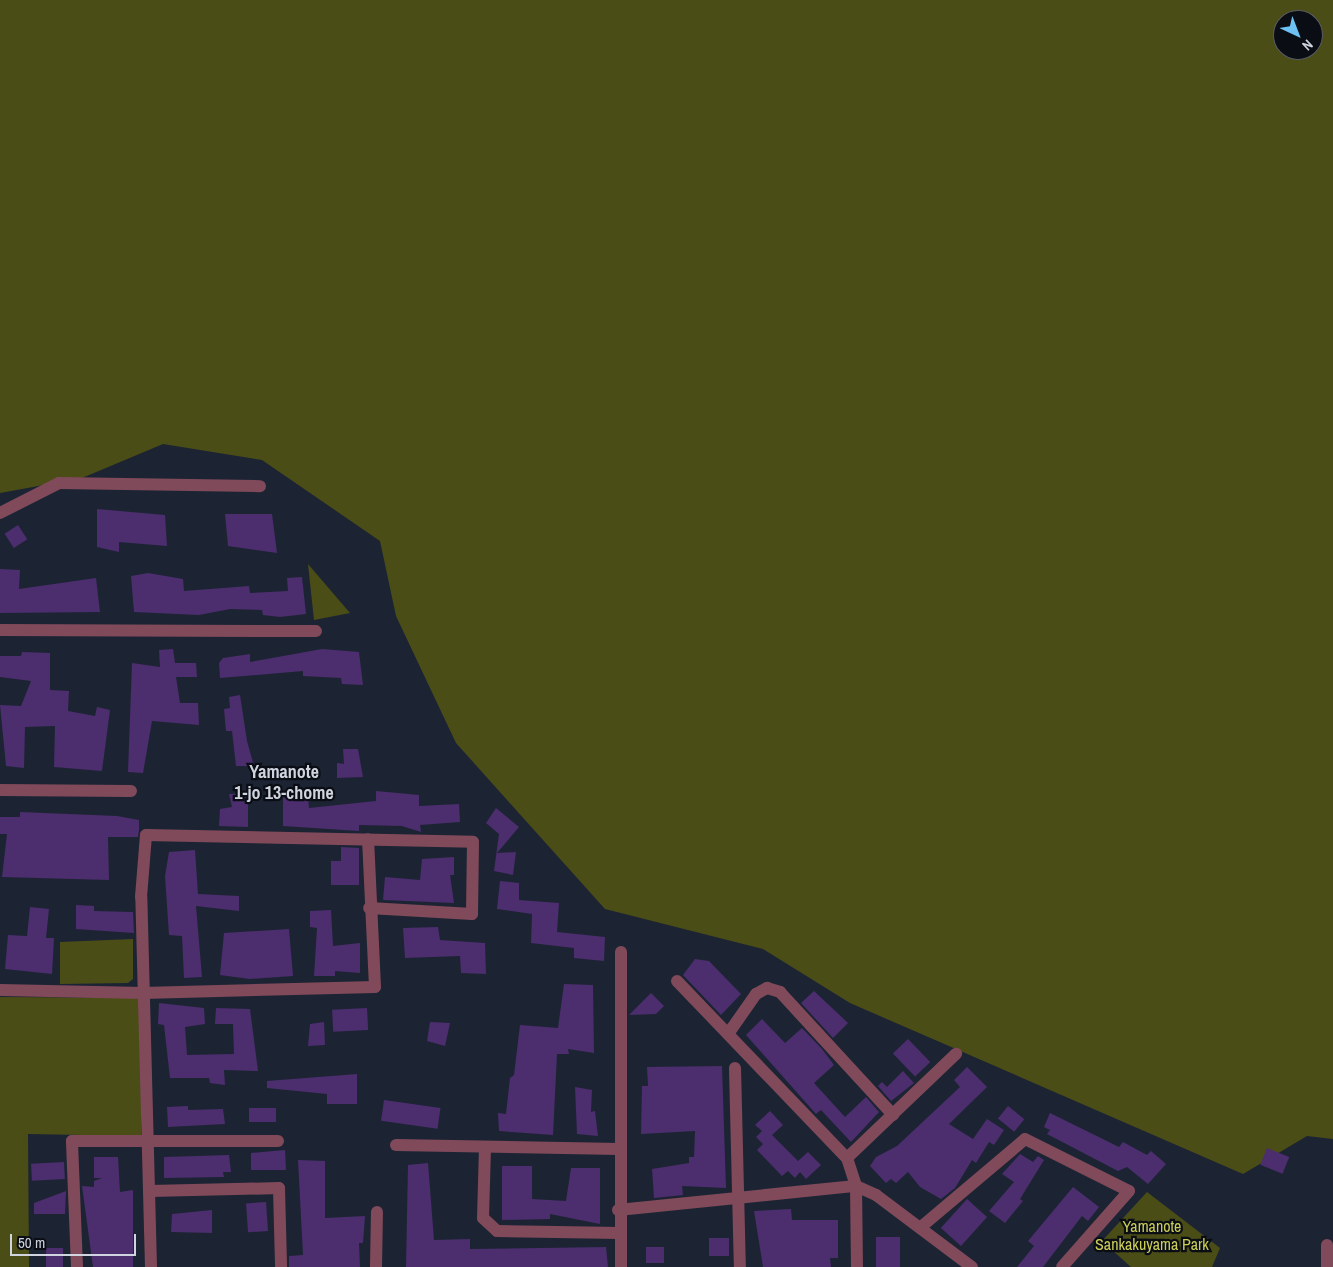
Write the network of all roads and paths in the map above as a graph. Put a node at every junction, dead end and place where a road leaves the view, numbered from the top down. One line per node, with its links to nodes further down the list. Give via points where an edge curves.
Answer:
1 (260, 486): 2 (street, via 59,483)
2 (0, 513)
3 (0, 630): 4 (street)
4 (316, 631)
5 (0, 790): 6 (street)
6 (131, 791)
7 (368, 839): 8 (street); 8 (street, via 472,842 472,914); 12 (street, via 146,835 141,896)
8 (369, 908): 12 (street, via 375,986)
9 (621, 952): 21 (street)
10 (677, 981): 13 (street)
11 (0, 990): 12 (street)
12 (143, 993): 18 (street)
13 (728, 1034): 16 (street, via 756,994 767,988 780,992); 22 (street)
14 (956, 1054): 16 (street)
15 (735, 1068): 25 (street)
16 (893, 1115): 22 (street)
17 (278, 1142): 18 (street)
18 (147, 1143): 24 (street); 31 (street, via 72,1141)
19 (396, 1145): 20 (street)
20 (485, 1147): 21 (street); 29 (street, via 483,1218 497,1231)
21 (619, 1149): 26 (street)
22 (847, 1158): 23 (street)
23 (856, 1186): 25 (street); 28 (street); 37 (street)
24 (150, 1191): 32 (street); 33 (street, via 279,1188)
25 (739, 1196): 26 (street); 36 (street)
26 (618, 1210): 29 (street)
27 (377, 1212): 34 (street)
28 (920, 1227): 38 (street); 39 (street, via 1025,1139 1129,1191)
29 (620, 1233): 35 (street)
30 (1327, 1245): 40 (street)
31 (77, 1267)
32 (151, 1267)
33 (281, 1267)
34 (376, 1267)
35 (621, 1267)
36 (740, 1267)
37 (858, 1267)
38 (972, 1267)
39 (1062, 1267)
40 (1327, 1267)

